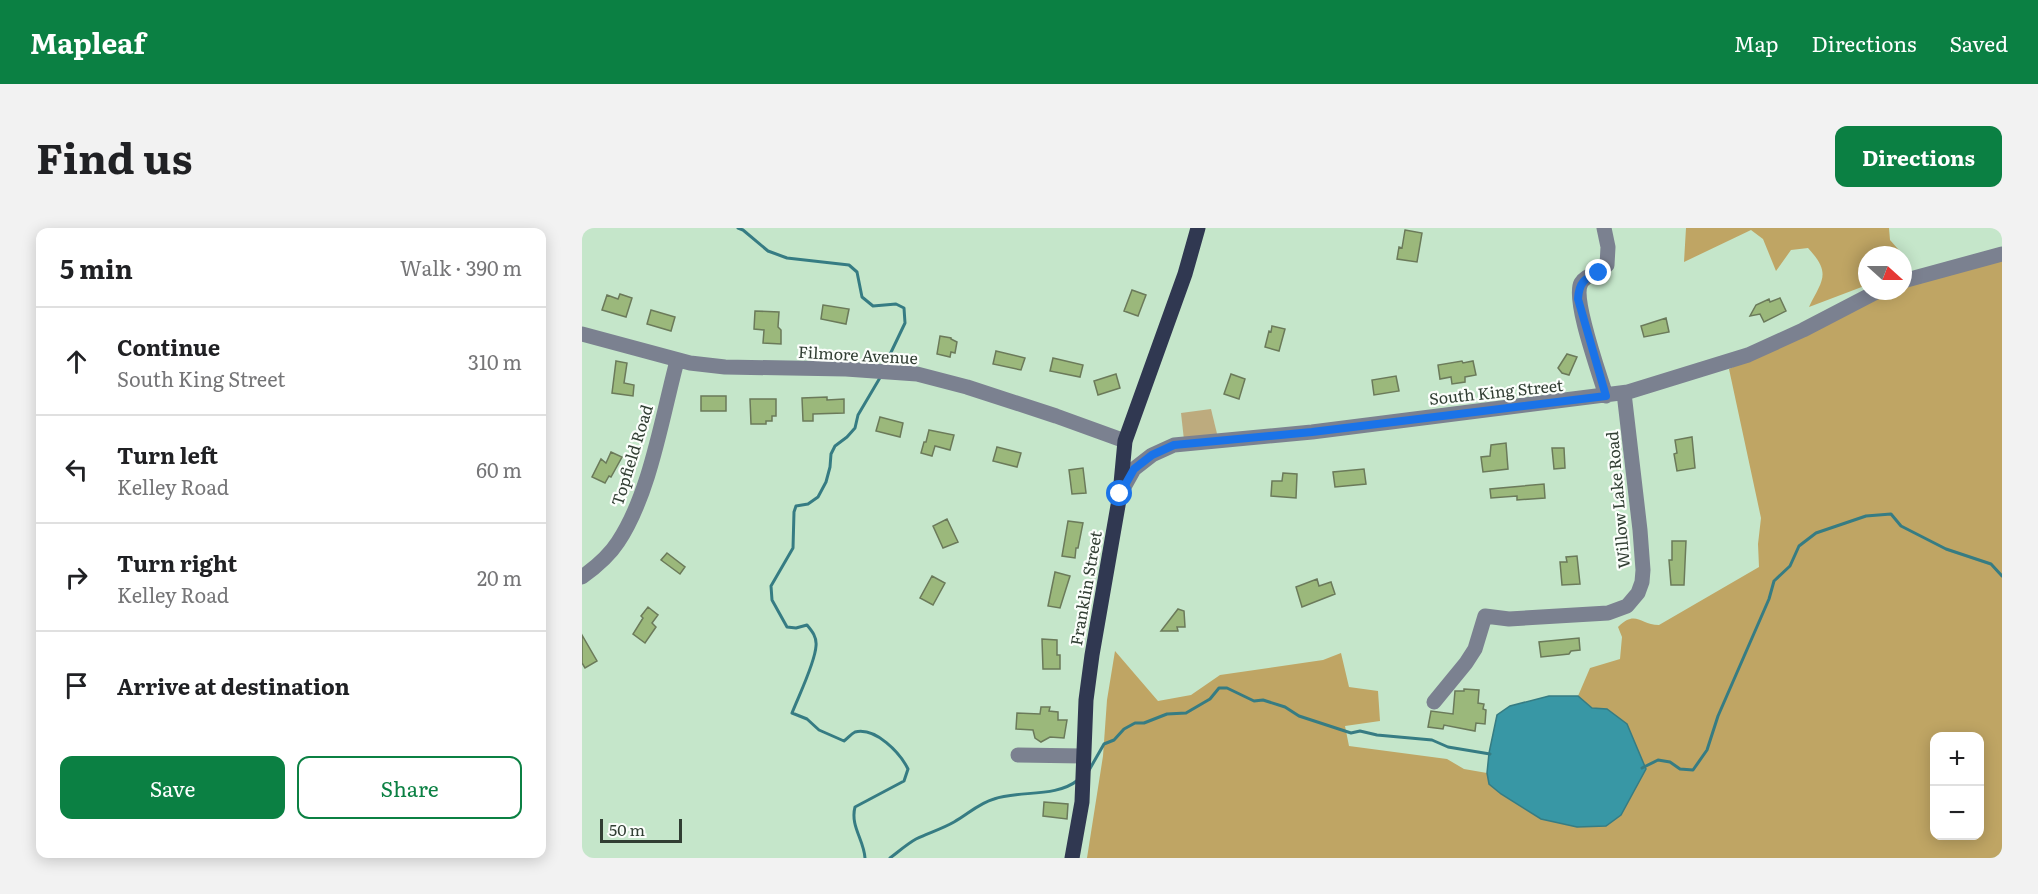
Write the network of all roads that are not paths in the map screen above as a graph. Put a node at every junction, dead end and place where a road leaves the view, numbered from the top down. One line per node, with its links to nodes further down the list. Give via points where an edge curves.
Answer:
1 (1198, 228): 10 (main road, Franklin Street)
2 (1604, 228): 9 (street, via 1607,265 1583,280 1578,299)
3 (2002, 254): 4 (street)
4 (1912, 279)
5 (1861, 300): 8 (street, South King Street, via 1748,355)
6 (582, 334): 7 (street, Filmore Avenue)
7 (677, 361): 10 (street, Filmore Avenue, via 933,377); 12 (street, Topfield Road, via 634,510 619,541)
8 (1624, 393): 9 (street, South King Street); 13 (street, Willow Lake Road, via 1640,530 1642,582 1638,592 1627,606 1608,613 1509,620 1485,616 1475,649)
9 (1606, 396): 11 (street, South King Street, via 1174,445 1134,469)
10 (1125, 441): 11 (main road, Franklin Street)
11 (1120, 494): 15 (main road, Franklin Street, via 1092,655)
12 (582, 577)
13 (1434, 702)
14 (1018, 755): 15 (street)
15 (1083, 756): 16 (main road, Franklin Street, via 1082,802)
16 (1072, 858)

